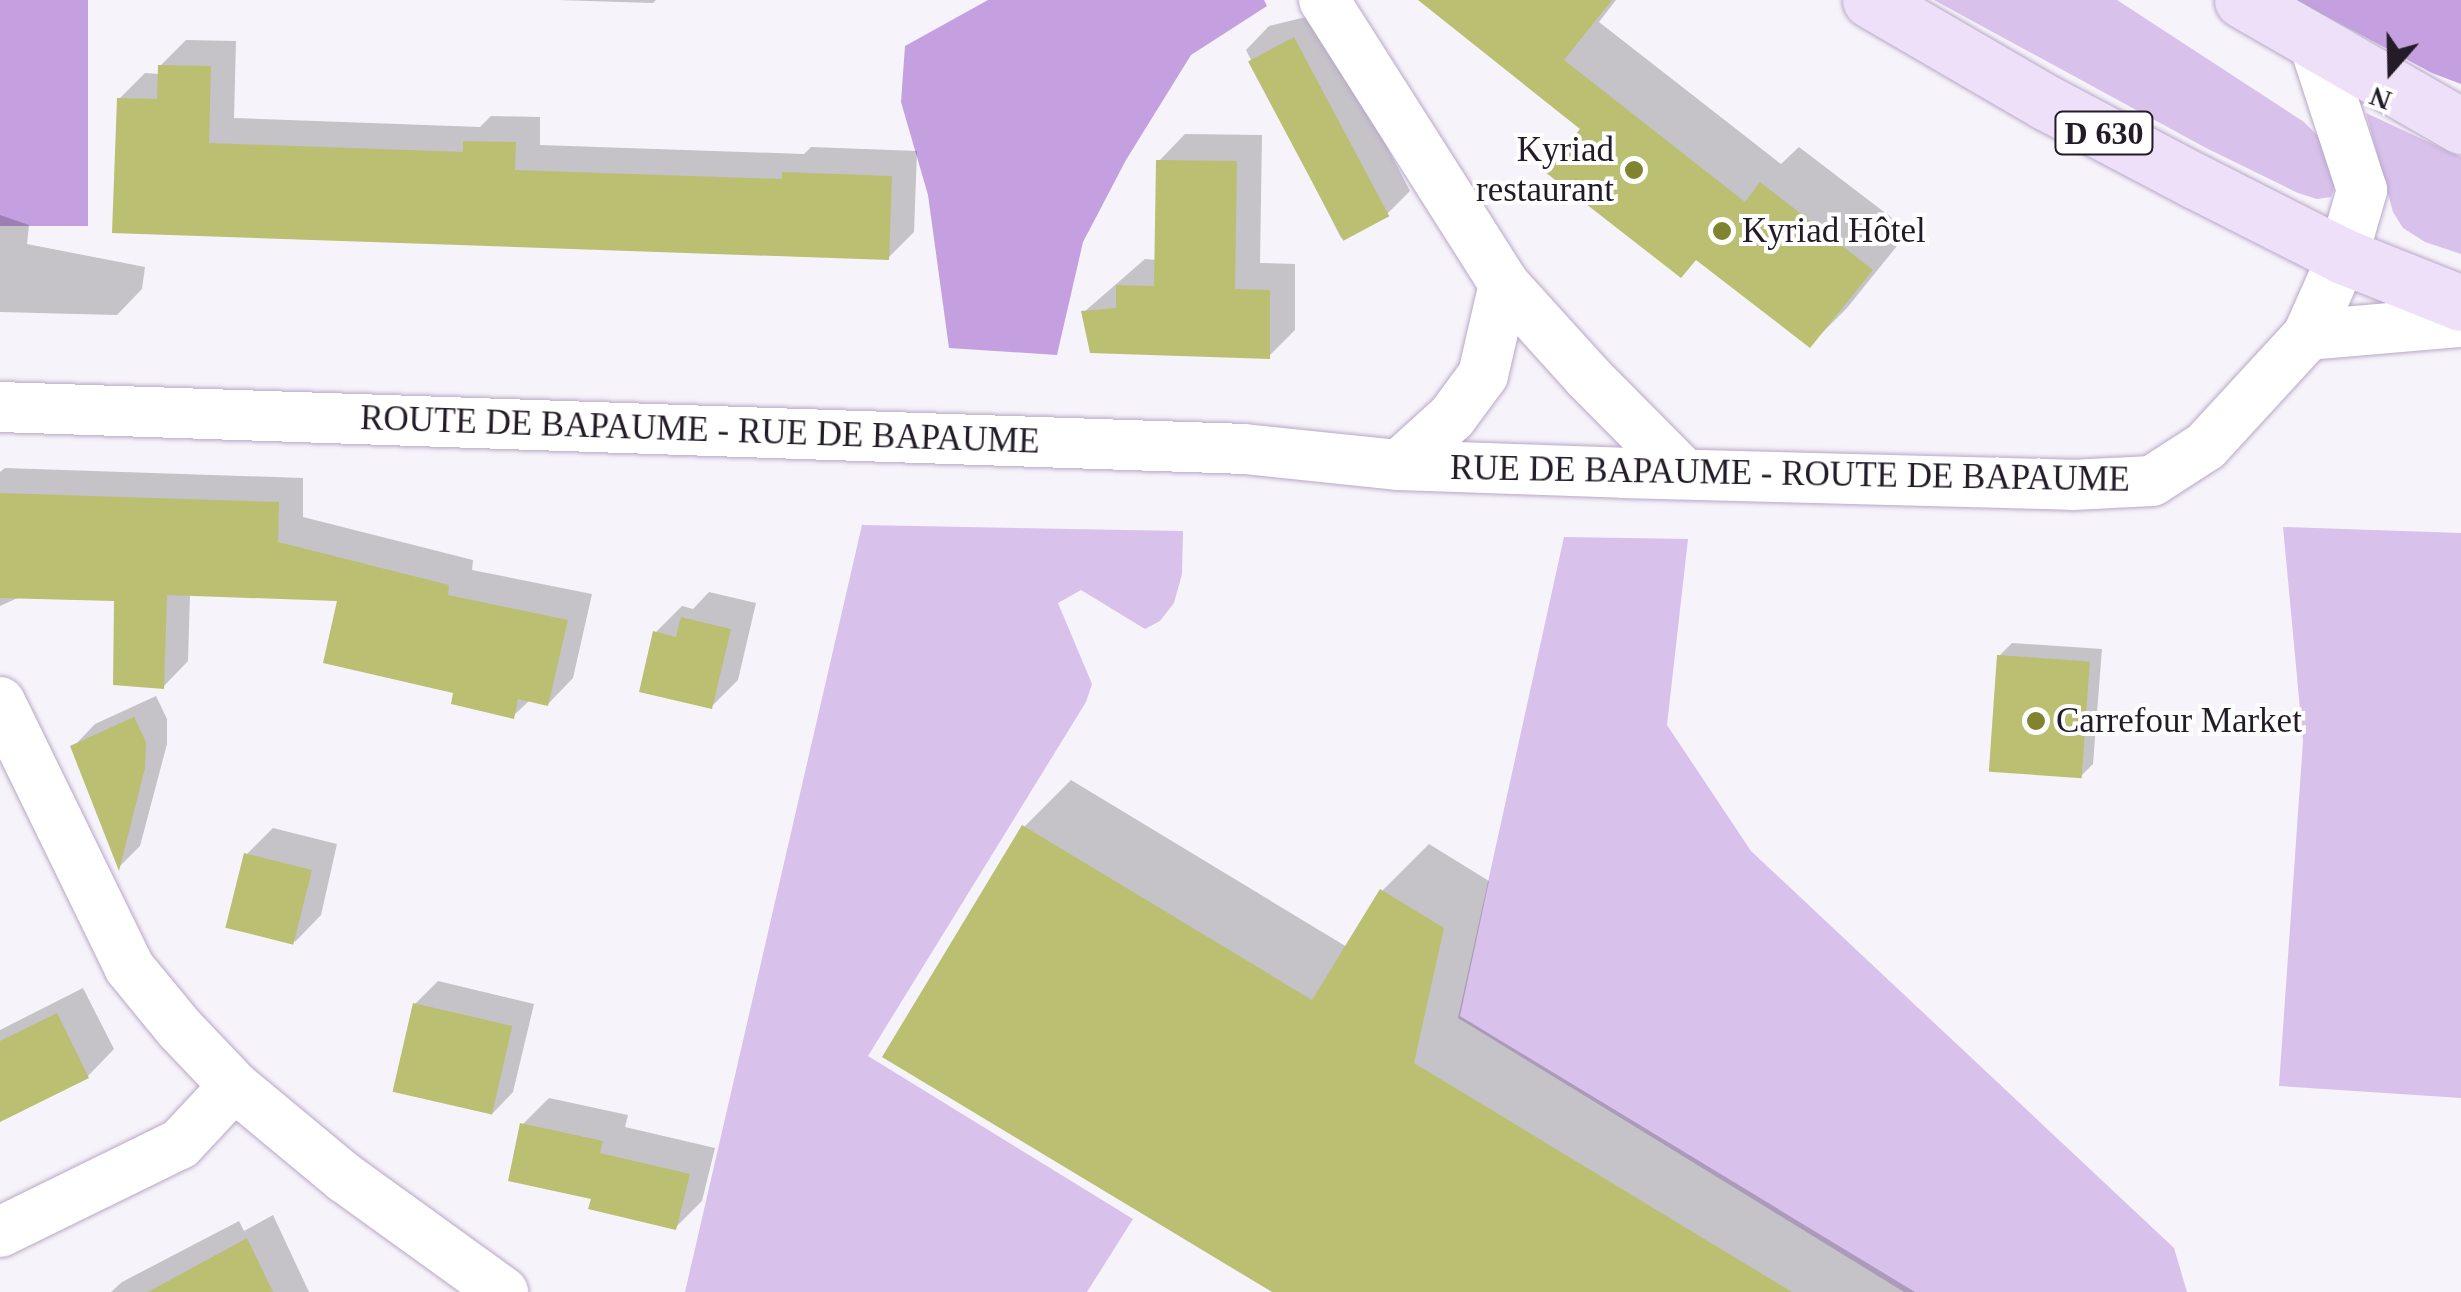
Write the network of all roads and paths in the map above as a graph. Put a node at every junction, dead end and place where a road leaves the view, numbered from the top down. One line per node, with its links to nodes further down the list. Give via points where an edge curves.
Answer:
1 (1324, 0): 7 (street)
2 (1870, 0): 6 (main road, D 630, via 2047,103)
3 (2242, 0): 4 (main road)
4 (2315, 46): 5 (main road); 6 (street, via 2362,190)
5 (2461, 126)
6 (2344, 256): 8 (main road, D 630); 10 (street)
7 (1504, 284): 12 (street, via 1483,374 1452,417); 13 (street)
8 (2461, 303)
9 (2461, 322): 10 (street)
10 (2308, 335): 13 (street, RUE DE BAPAUME - ROUTE DE BAPAUME, via 2206,446 2152,481 2072,485)
11 (0, 407): 12 (street, ROUTE DE BAPAUME - RUE DE BAPAUME, via 1244,449)
12 (1399, 465): 13 (street, RUE DE BAPAUME - ROUTE DE BAPAUME)
13 (1684, 473)
14 (0, 702): 15 (street, via 129,967)
15 (234, 1086): 16 (street, via 180,1144); 17 (street, via 345,1178)
16 (0, 1232)
17 (503, 1292)

